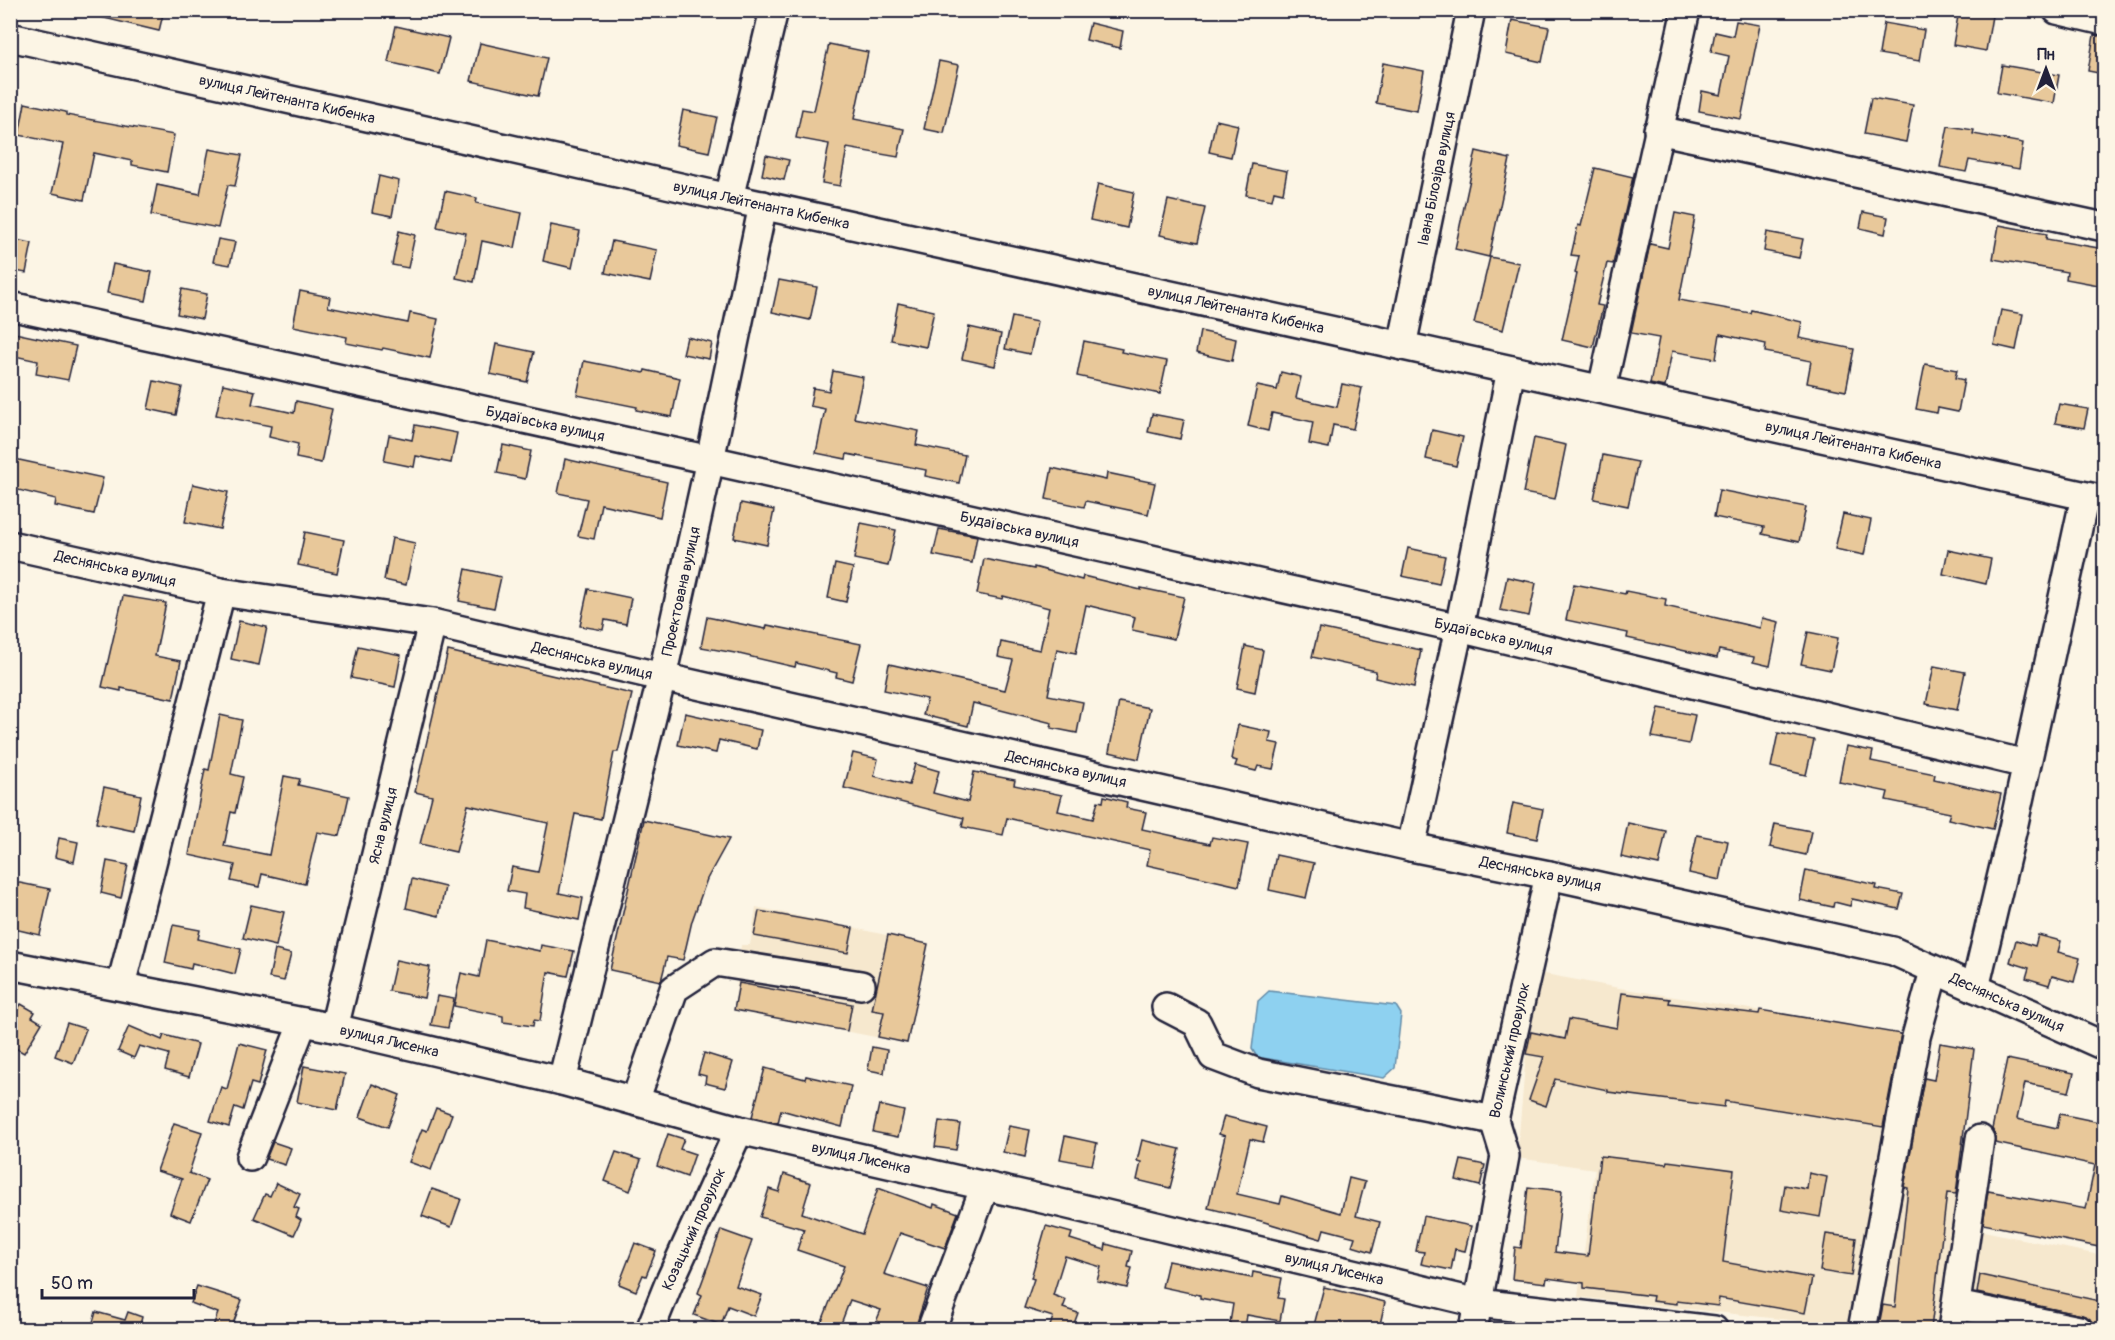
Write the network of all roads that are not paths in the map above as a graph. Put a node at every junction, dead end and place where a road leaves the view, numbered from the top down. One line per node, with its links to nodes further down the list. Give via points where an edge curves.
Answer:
1 (774, 10): 8 (street)
2 (1471, 10): 12 (street, Івана Білозіра вулиця)
3 (1686, 10): 7 (street)
4 (2057, 10): 5 (street)
5 (2104, 21)
6 (10, 37): 8 (street, вулиця Лейтенанта Кибенка)
7 (1658, 130): 10 (street); 14 (street)
8 (729, 198): 9 (street, вулиця Лейтенанта Кибенка)
9 (763, 205): 12 (street, вулиця Лейтенанта Кибенка); 15 (street, Проектована вулиця)
10 (2104, 227)
11 (10, 306): 15 (street, Будаївська вулиця)
12 (1402, 346): 13 (street, вулиця Лейтенанта Кибенка)
13 (1511, 370): 14 (street, вулиця Лейтенанта Кибенка); 20 (street)
14 (1602, 389): 16 (street, вулиця Лейтенанта Кибенка)
15 (711, 460): 20 (street, Будаївська вулиця); 21 (street, Проектована вулиця)
16 (2095, 498): 22 (street)
17 (10, 545): 18 (street, Деснянська вулиця)
18 (221, 592): 19 (street, Деснянська вулиця); 27 (street)
19 (432, 622): 21 (street, Деснянська вулиця); 32 (street, Ясна вулиця)
20 (1458, 628): 22 (street, Будаївська вулиця); 23 (street)
21 (662, 677): 23 (street, Деснянська вулиця); 34 (street, Проектована вулиця)
22 (2026, 764): 29 (street)
23 (1411, 847): 24 (street, Деснянська вулиця)
24 (1549, 875): 26 (street, Деснянська вулиця, via 1893,951); 36 (street, Волинський провулок)
25 (10, 965): 27 (street, вулиця Лисенка)
26 (1934, 970): 29 (street, Деснянська вулиця); 47 (street, via 1916,1037)
27 (121, 985): 31 (street, вулиця Лисенка)
28 (861, 985): 35 (street, via 715,962 674,989)
29 (1975, 988): 33 (street, Деснянська вулиця)
30 (1166, 1006): 36 (street, via 1197,1023 1213,1056 1258,1072)
31 (303, 1022): 32 (street, вулиця Лисенка); 39 (street)
32 (334, 1028): 34 (street, вулиця Лисенка)
33 (2104, 1046)
34 (562, 1081): 35 (street, вулиця Лисенка)
35 (635, 1101): 37 (street, вулиця Лисенка)
36 (1494, 1120): 41 (street, Волинський провулок, via 1505,1156)
37 (739, 1130): 40 (street, вулиця Лисенка); 43 (street, Козацький провулок)
38 (1980, 1139): 42 (street)
39 (250, 1157)
40 (985, 1186): 41 (street, вулиця Лисенка); 44 (street)
41 (1478, 1303): 45 (street, Волинський провулок); 46 (street, вулиця Лисенка)
42 (1954, 1317): 48 (street)
43 (650, 1329)
44 (931, 1329)
45 (1473, 1329)
46 (1714, 1329)
47 (1862, 1329)
48 (2079, 1329)

